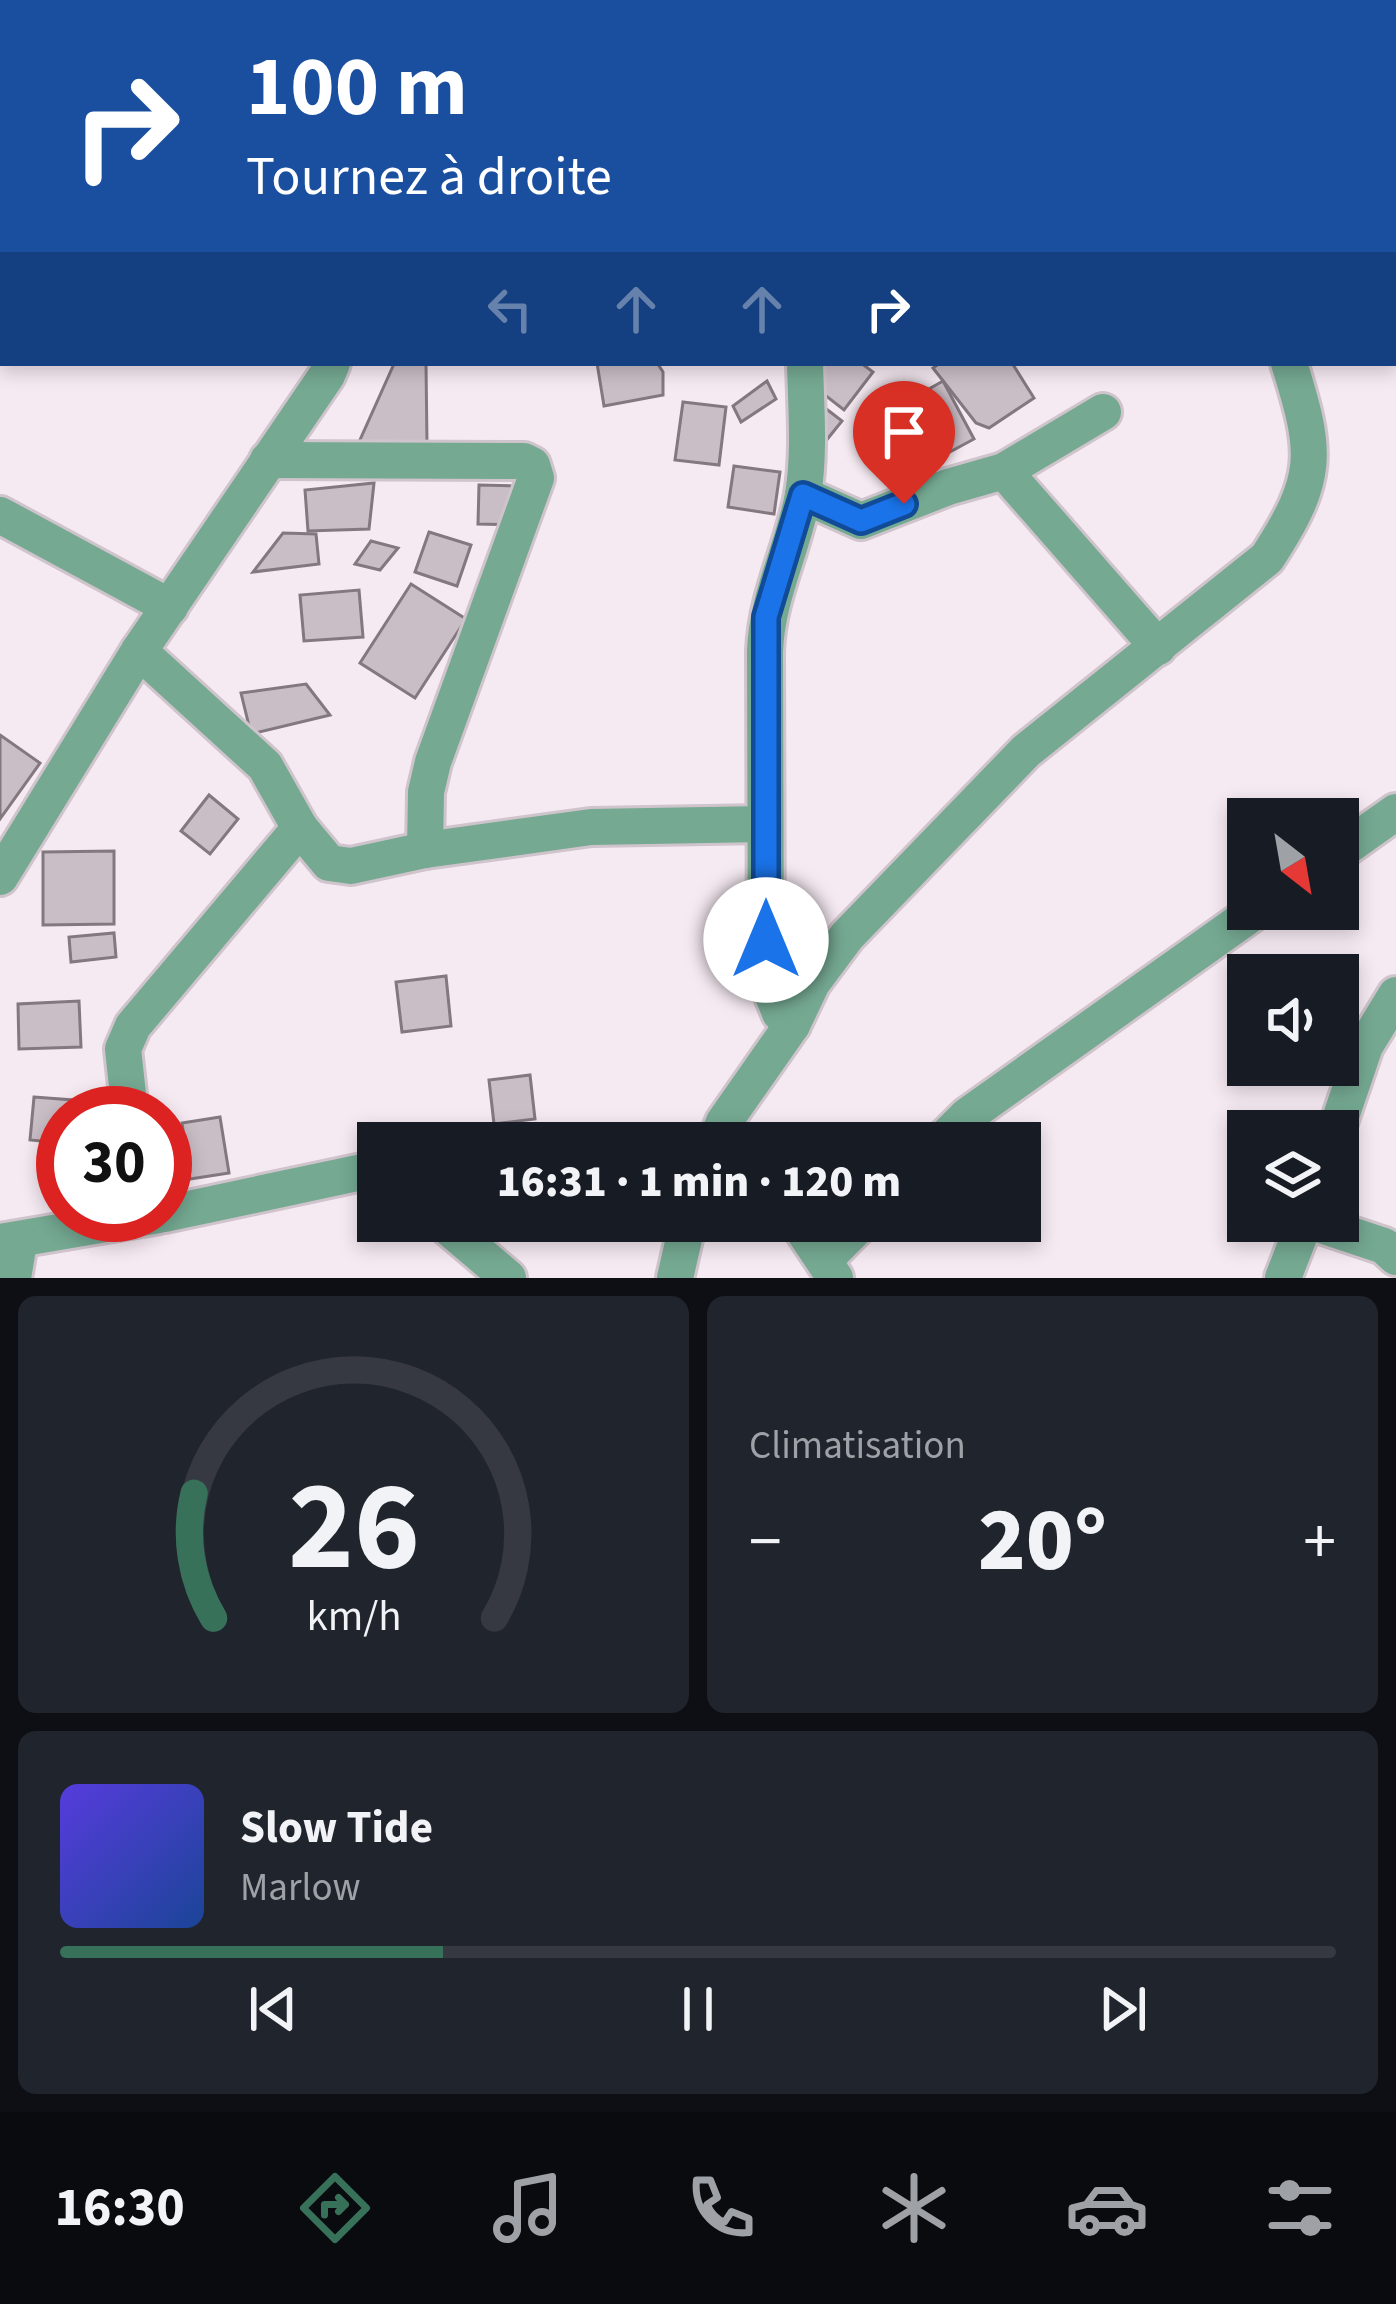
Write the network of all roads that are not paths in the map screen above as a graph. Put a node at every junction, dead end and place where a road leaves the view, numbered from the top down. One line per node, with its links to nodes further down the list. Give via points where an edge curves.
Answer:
1 (331, 366): 5 (street)
2 (805, 366): 7 (street)
3 (1290, 366): 10 (street, via 1310,432 1295,515 1267,558)
4 (1103, 412): 6 (street)
5 (268, 460): 9 (street); 16 (street, via 532,465 536,478 433,762)
6 (1004, 471): 7 (street, via 861,521); 10 (street)
7 (803, 495): 13 (street, via 766,617)
8 (0, 515): 9 (street)
9 (170, 607): 11 (street)
10 (1158, 647): 20 (street, via 1027,752 847,936)
11 (139, 651): 14 (street, via 265,766); 17 (street)
12 (1396, 812): 15 (street)
13 (765, 824): 16 (street, via 591,827); 20 (street, via 766,979)
14 (300, 828): 16 (street, via 329,863); 21 (street, via 134,1027 123,1049)
15 (1359, 838)
16 (424, 850)
17 (0, 877)
18 (1228, 930): 24 (street)
19 (1396, 995): 22 (street, via 1365,1046)
20 (792, 1025): 23 (street)
21 (127, 1086)
22 (1343, 1110)
23 (734, 1122)
24 (961, 1122)
25 (357, 1173): 26 (street)
26 (192, 1207)
27 (1359, 1238): 35 (street)
28 (55, 1242): 34 (street)
29 (466, 1242): 37 (street)
30 (683, 1242): 38 (street)
31 (811, 1242): 36 (street)
32 (849, 1242): 36 (street)
33 (1298, 1242): 39 (street)
34 (11, 1254)
35 (1396, 1256)
36 (830, 1269)
37 (508, 1278)
38 (675, 1278)
39 (1283, 1278)

